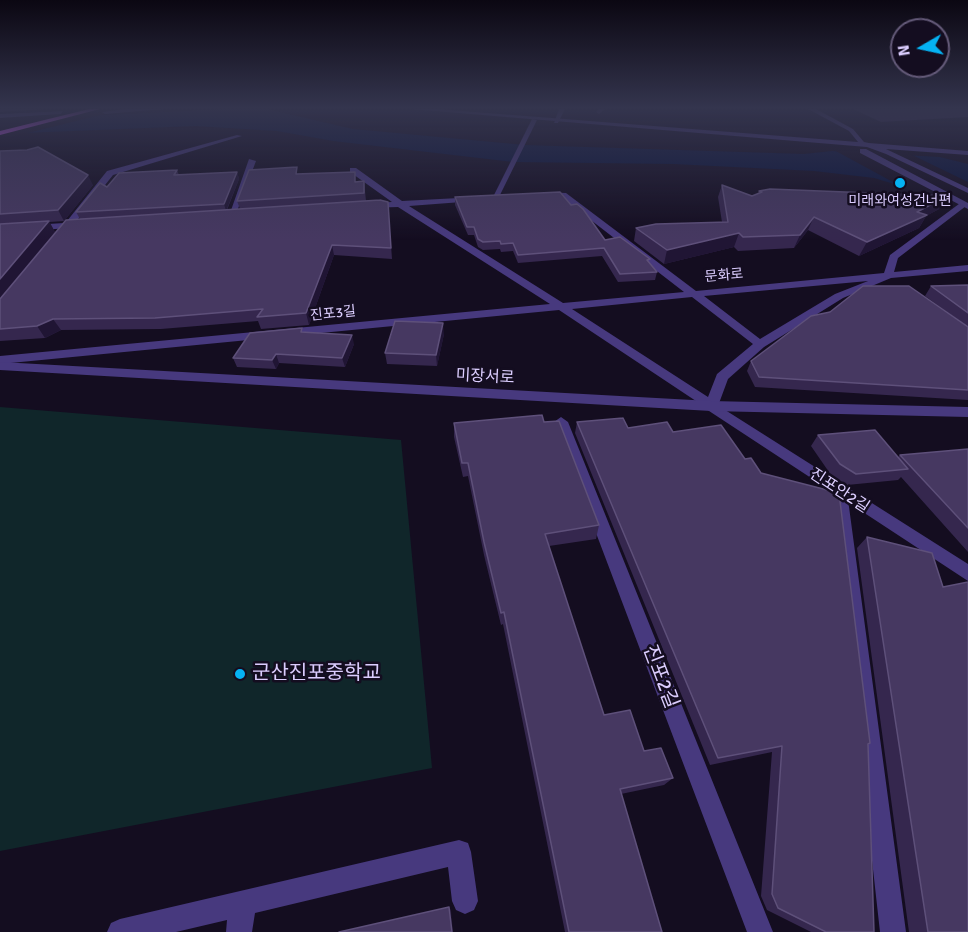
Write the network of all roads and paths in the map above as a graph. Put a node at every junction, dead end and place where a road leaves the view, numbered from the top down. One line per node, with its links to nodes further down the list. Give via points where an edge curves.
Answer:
1 (181, 152): 18 (street, via 110,173)
2 (518, 152): 10 (street)
3 (872, 152): 12 (street)
4 (890, 152): 7 (street)
5 (252, 161): 15 (street)
6 (353, 170): 11 (street, 진포안2길)
7 (968, 191)
8 (530, 195): 24 (street, via 563,195)
9 (507, 196): 10 (street)
10 (495, 197): 11 (street)
11 (400, 204): 13 (street); 25 (street, 진포안2길)
12 (965, 205): 22 (street, via 893,257)
13 (355, 206)
14 (243, 213): 15 (street)
15 (232, 214): 16 (street)
16 (220, 215)
17 (91, 224): 18 (street)
18 (68, 226): 19 (street); 20 (street)
19 (0, 230)
20 (54, 243)
21 (968, 268): 22 (street, 문화로)
22 (888, 276): 23 (street); 24 (street, 문화로); 26 (street, via 839,296)
23 (905, 289)
24 (692, 294): 25 (street, 문화로); 26 (street)
25 (562, 306): 27 (street, 진포3길); 29 (street, 진포안2길)
26 (760, 344): 29 (street, via 722,377)
27 (0, 360)
28 (0, 366): 29 (street, 미장서로)
29 (711, 406): 30 (street, 미장서로); 32 (street, 진포안2길)
30 (968, 412)
31 (561, 422): 40 (street, 진포2길)
32 (839, 492): 33 (street, 진포안2길); 41 (street)
33 (948, 561): 34 (street, 진포안2길); 35 (street)
34 (968, 573)
35 (968, 583)
36 (465, 901): 37 (street, via 459,852)
37 (243, 903): 38 (street); 39 (street)
38 (120, 932)
39 (239, 932)
40 (759, 932)
41 (893, 932)

